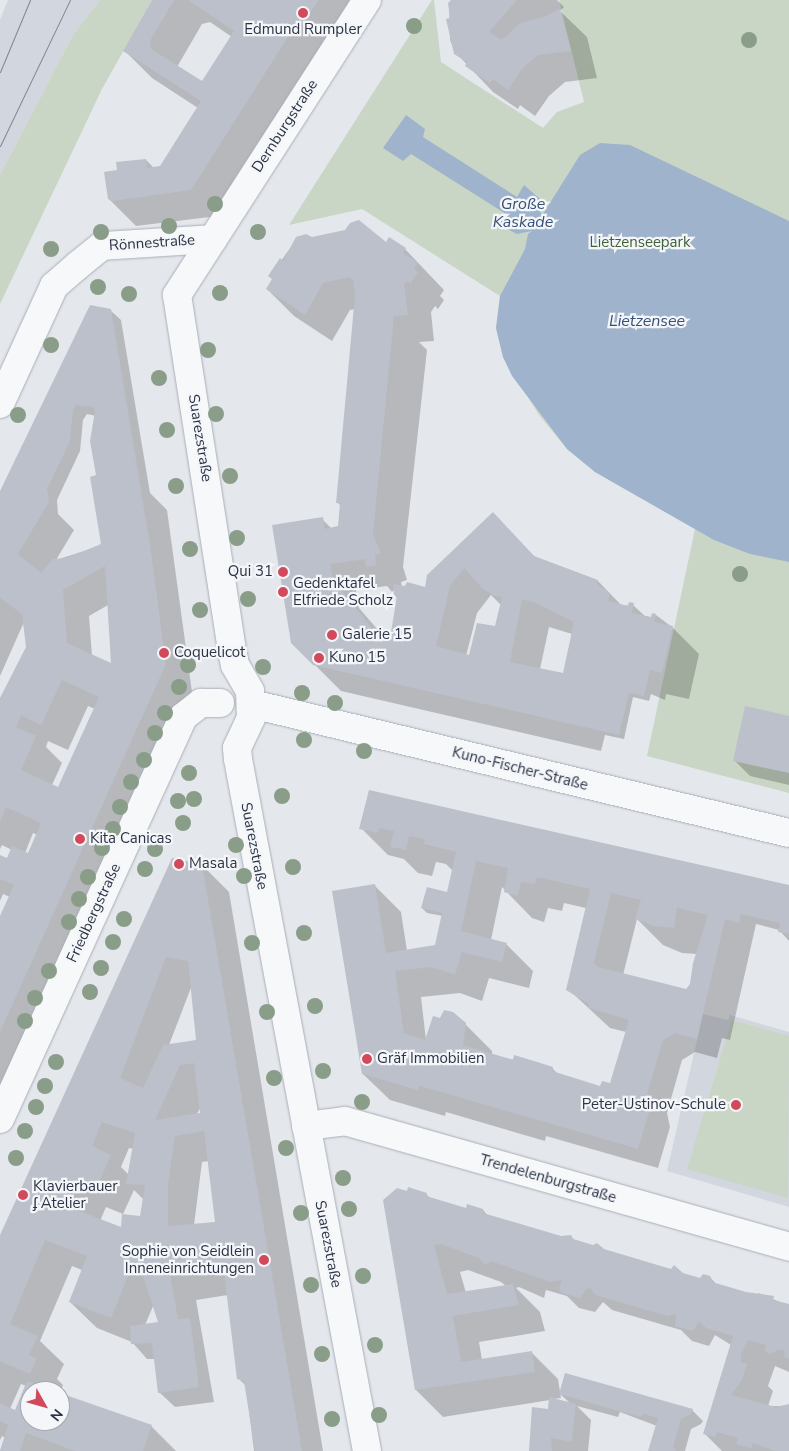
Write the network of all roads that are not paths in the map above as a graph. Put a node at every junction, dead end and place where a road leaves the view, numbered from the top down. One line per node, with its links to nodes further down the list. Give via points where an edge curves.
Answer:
1 (367, 0): 2 (street, Dernburgstraße)
2 (208, 246): 3 (street, Rönnestraße, via 102,246 54,286); 5 (street, Suarezstraße, via 177,295 234,660 247,681)
3 (0, 404)
4 (220, 703): 7 (street, Friedbergstraße, via 201,703 183,717)
5 (252, 704): 6 (street, Kuno-Fischer-Straße); 8 (street, Suarezstraße, via 251,718 237,748 238,759)
6 (789, 833)
7 (0, 1119)
8 (306, 1126): 9 (street, Trendelenburgstraße, via 345,1121); 10 (street, Suarezstraße)
9 (789, 1247)
10 (367, 1451)

